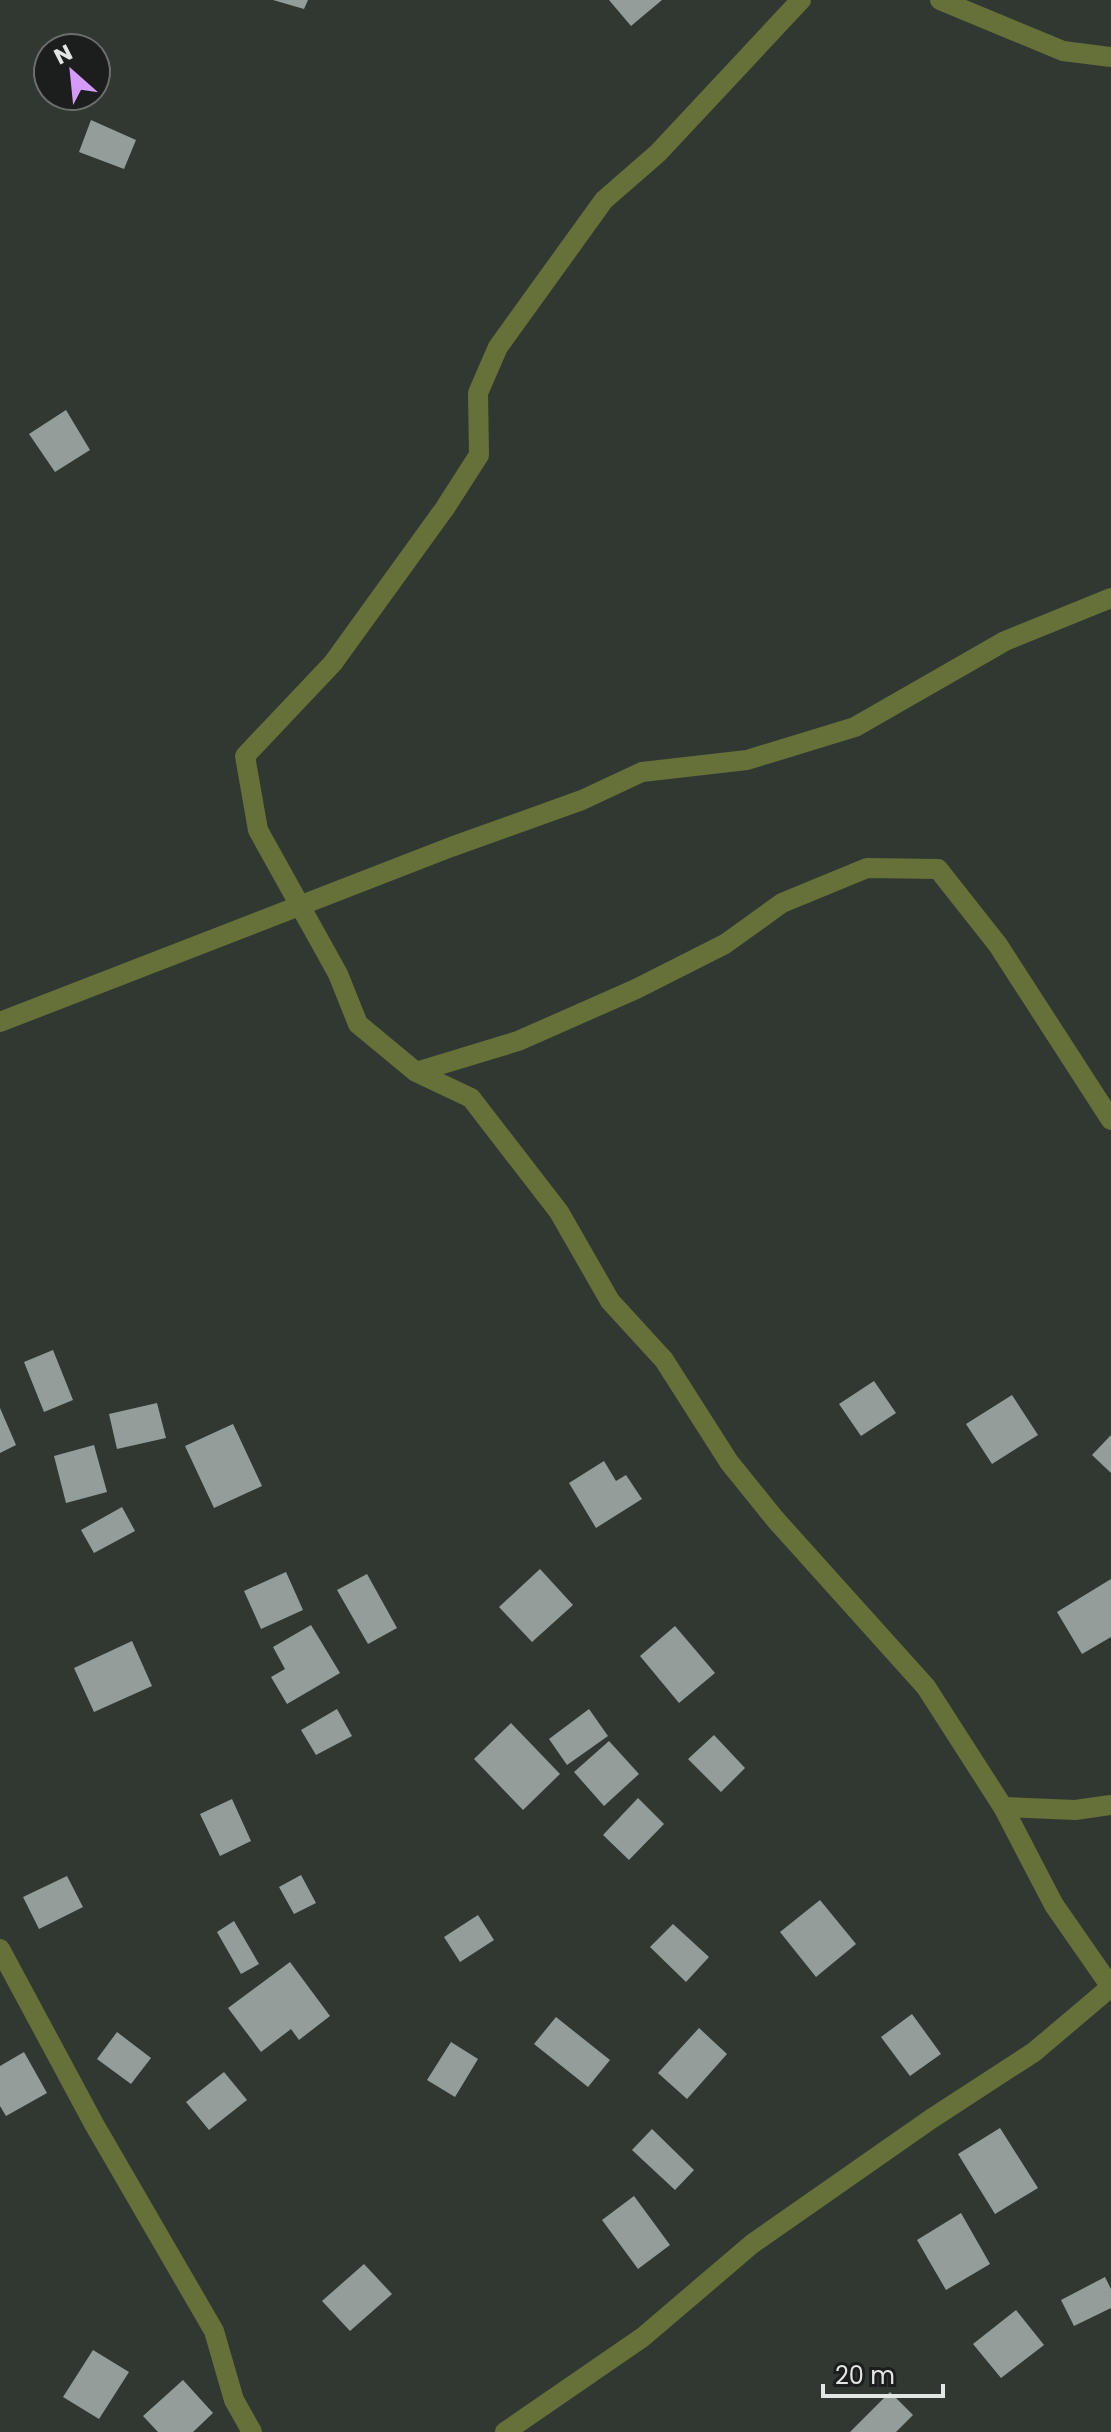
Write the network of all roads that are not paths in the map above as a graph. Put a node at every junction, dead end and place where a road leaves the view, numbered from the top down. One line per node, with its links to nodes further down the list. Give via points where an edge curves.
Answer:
1 (801, 0): 5 (street, via 658,153 604,200 498,347 478,393 479,455 445,508 333,663 245,756 258,830)
2 (940, 0): 3 (street, via 1063,51)
3 (1111, 57)
4 (1111, 598): 5 (street, via 1005,641 855,727 747,760 642,772 539,817)
5 (301, 905): 6 (street); 7 (street, via 358,1024)
6 (0, 1022)
7 (416, 1072): 8 (street, via 518,1041 636,989 725,944 782,903 867,868 938,869 998,945); 10 (street, via 471,1098 559,1212 610,1301 664,1360 729,1462 926,1687)
8 (1111, 1120)
9 (1111, 1805): 10 (street, via 1075,1810)
10 (1003, 1807): 12 (street, via 1054,1905)
11 (0, 1949): 13 (street, via 214,2331 234,2400)
12 (1111, 1987): 14 (street, via 1034,2052 752,2244 643,2337)
13 (252, 2432)
14 (505, 2432)

